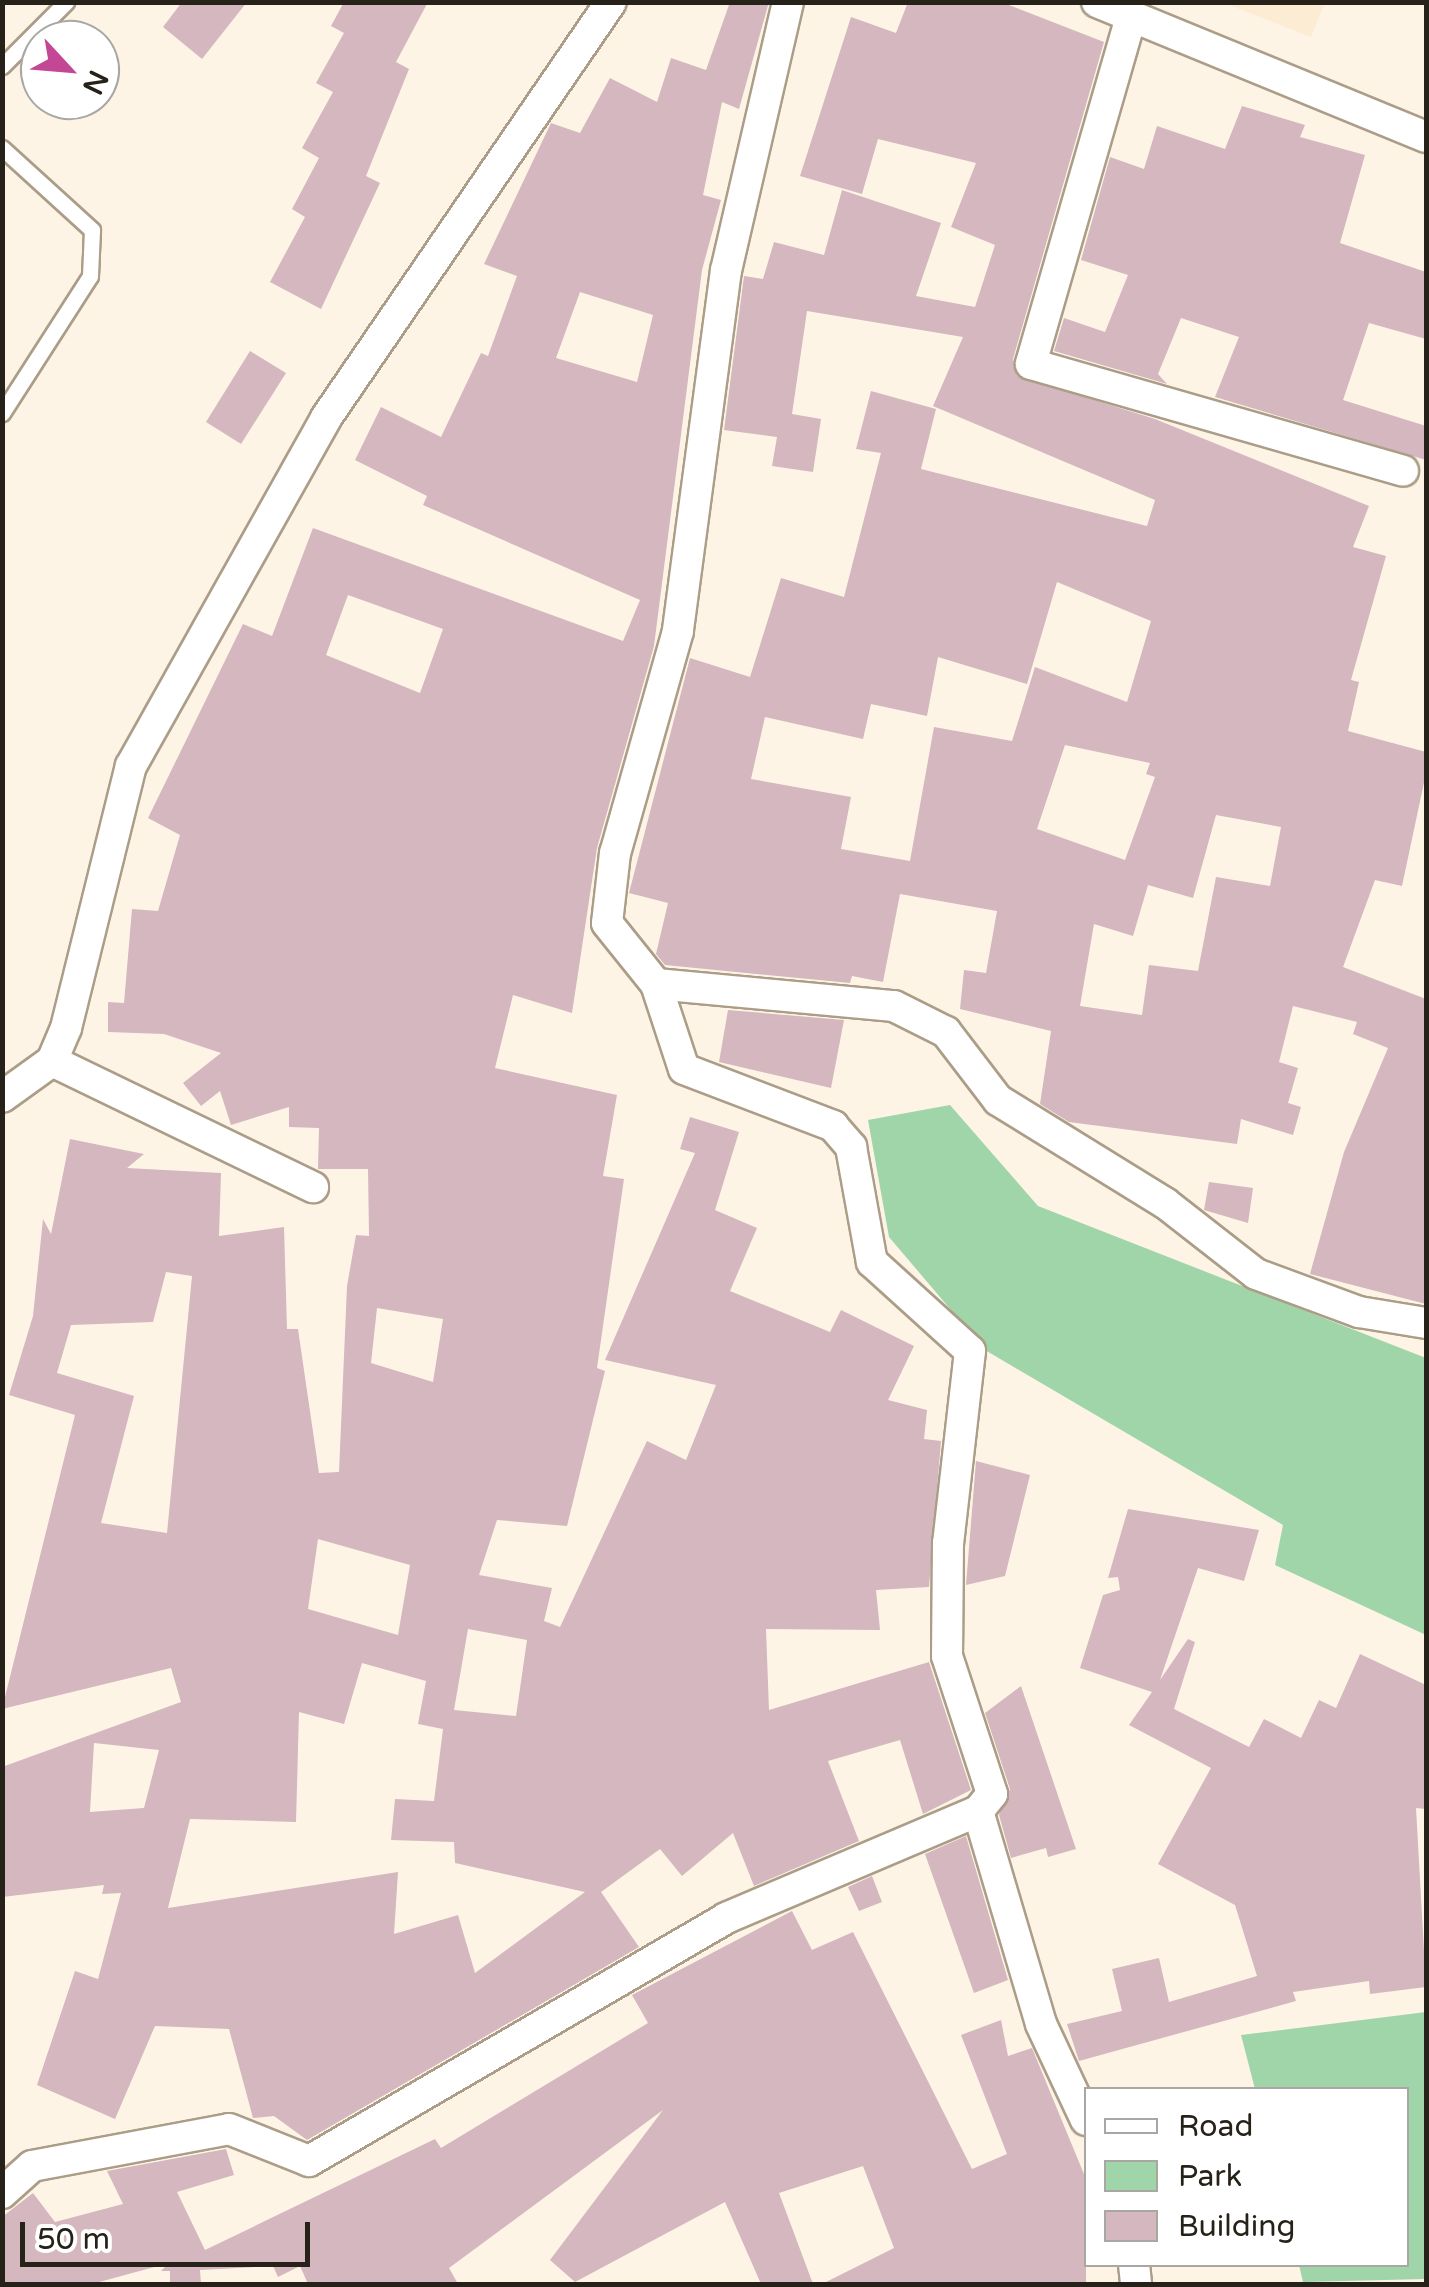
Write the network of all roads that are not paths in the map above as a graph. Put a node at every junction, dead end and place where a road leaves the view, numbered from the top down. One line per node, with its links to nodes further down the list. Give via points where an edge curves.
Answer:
1 (66, 2): 6 (lane)
2 (611, 2): 12 (street, via 326,418 130,766)
3 (788, 2): 11 (street, via 726,270 678,631 615,853 608,923)
4 (1097, 2): 5 (street)
5 (1131, 17): 7 (street); 10 (street, via 1031,364)
6 (2, 66)
7 (1421, 120)
8 (2, 148): 9 (lane, via 92,230 90,276)
9 (2, 413)
10 (1403, 471)
11 (656, 984): 15 (street, via 894,1006 946,1032 998,1100 1165,1203 1256,1274 1359,1312); 16 (street, via 684,1070 834,1126 851,1147 872,1262 970,1351 948,1542 946,1656 992,1794)
12 (52, 1061): 13 (street); 14 (street)
13 (2, 1097)
14 (313, 1187)
15 (1426, 1323)
16 (978, 1811): 17 (street, via 1041,2024); 18 (street, via 726,1918 308,2161 228,2129 32,2166)
17 (1084, 2116)
18 (2, 2193)

